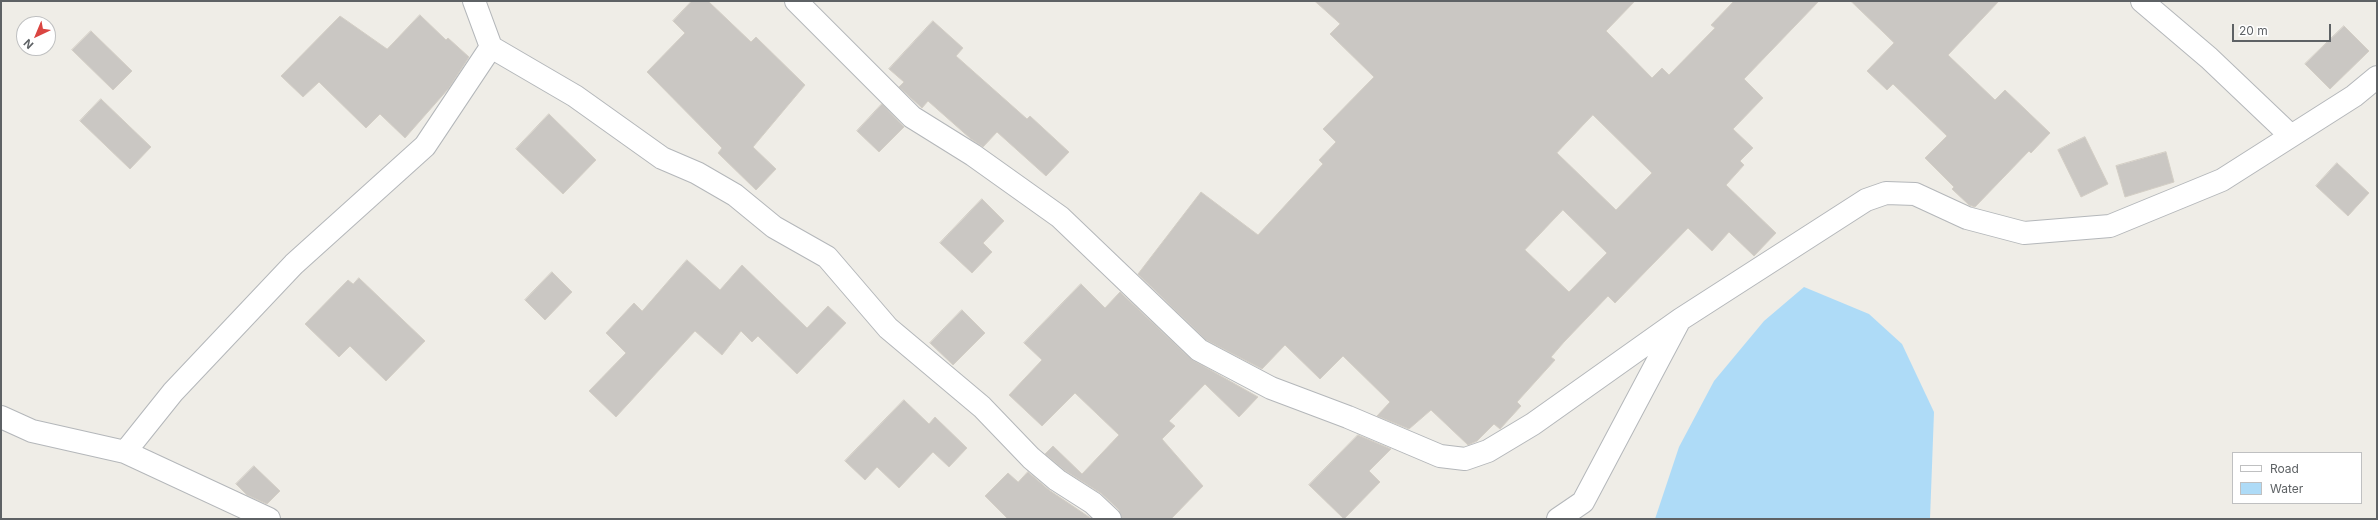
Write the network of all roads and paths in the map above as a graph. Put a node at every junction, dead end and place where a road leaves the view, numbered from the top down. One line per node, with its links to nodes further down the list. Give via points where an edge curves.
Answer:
1 (474, 1): 4 (street)
2 (796, 1): 7 (street, via 912,117 973,155 1060,217 1199,350 1271,388 1440,456 1465,459 1488,451 1533,424)
3 (2142, 1): 6 (street)
4 (491, 47): 9 (street, via 425,146 294,264 173,392); 11 (street, via 575,96 662,158 697,173 735,195 774,227 827,257 888,328 982,407 1031,458 1057,480 1093,503)
5 (2377, 77): 6 (street, via 2354,96)
6 (2292, 136): 7 (street, via 2222,180 2110,226 2024,233 1967,218 1915,194 1886,193 1866,200)
7 (1681, 319): 12 (street, via 1583,502)
8 (1, 417): 9 (street, via 32,431)
9 (125, 452): 10 (street)
10 (269, 519)
11 (1110, 519)
12 (1558, 519)

